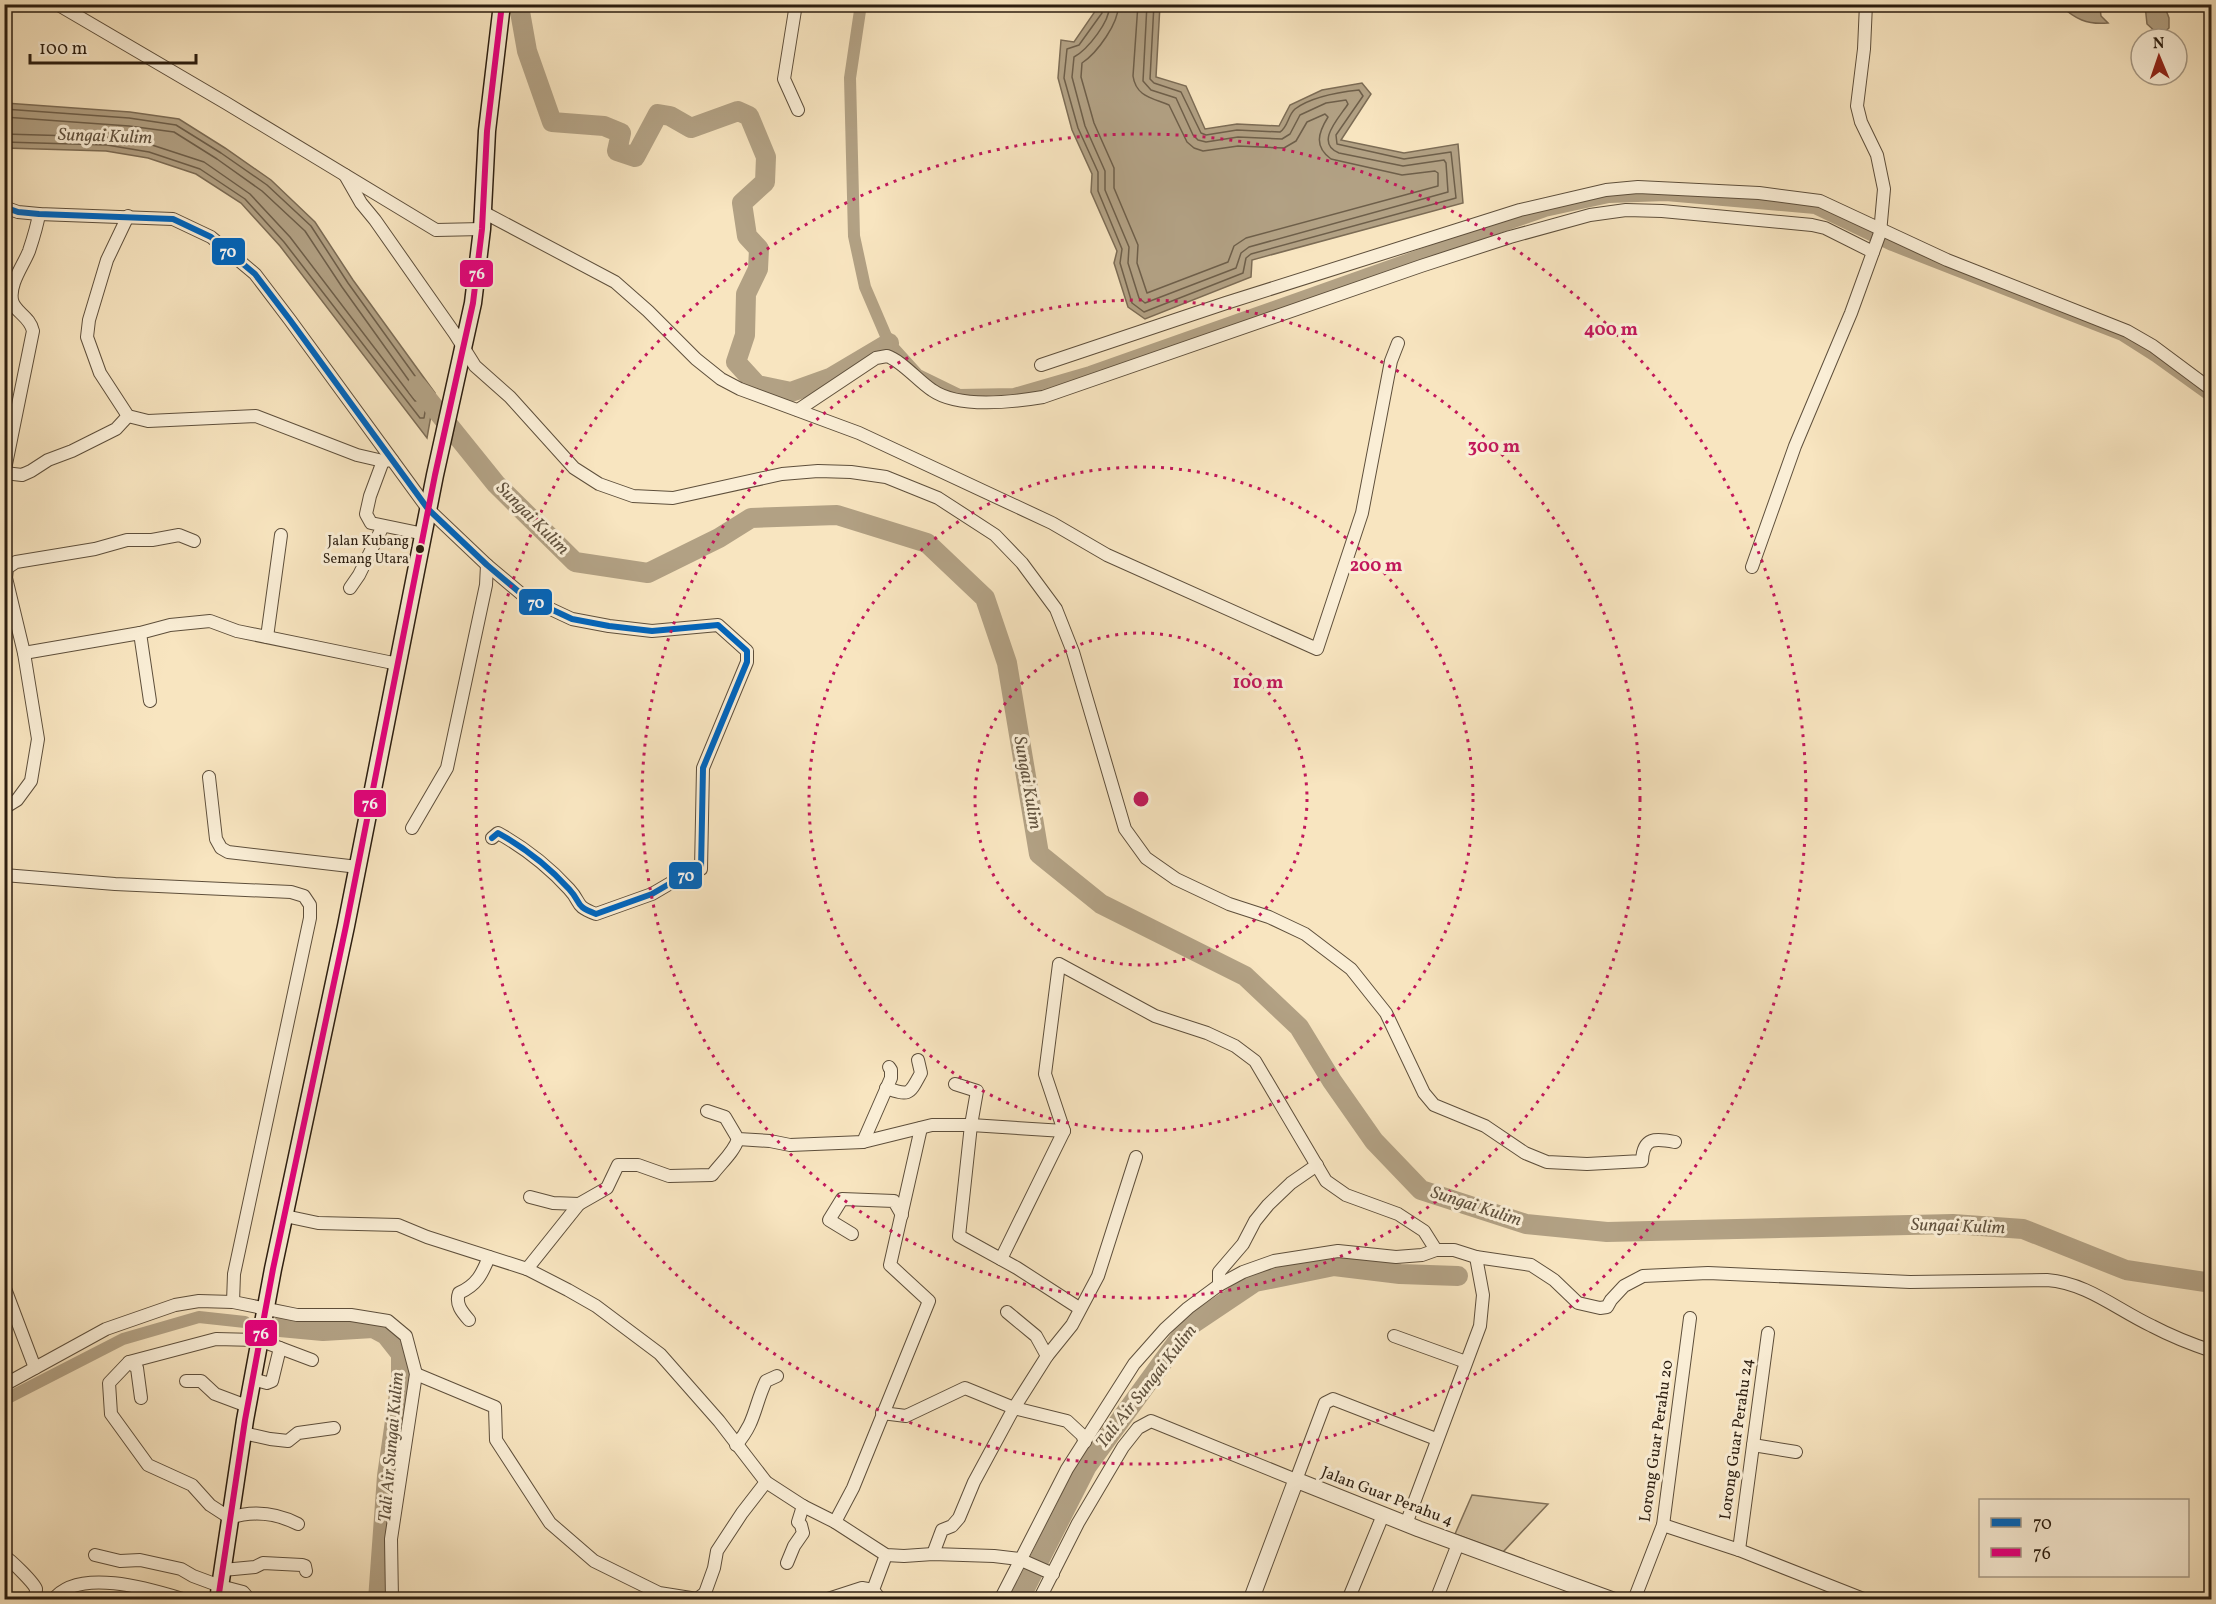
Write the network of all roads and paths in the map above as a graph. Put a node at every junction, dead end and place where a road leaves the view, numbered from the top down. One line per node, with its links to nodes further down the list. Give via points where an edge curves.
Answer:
1 (57, 4): 6 (street)
2 (502, 4): 10 (main road, via 487,131)
3 (796, 4): 5 (street, via 784,79)
4 (1866, 4): 11 (street, via 1857,106 1877,155 1884,189)
5 (798, 110)
6 (345, 175): 10 (street, via 436,230); 14 (street)
7 (4, 207): 8 (street)
8 (39, 214): 9 (street); 20 (street, via 13,287 13,305 31,323 33,331)
9 (128, 216): 18 (street, via 106,260 87,337 100,373); 19 (street, via 173,219 211,237 255,274)
10 (483, 221): 14 (main road, via 473,303); 17 (street, via 615,282 721,379)
11 (1880, 231): 12 (street); 15 (street, via 1820,201 1759,192 1638,187 1606,190 1520,210); 16 (street, via 2127,331)
12 (1874, 251): 17 (street, via 1812,225 1662,211 1607,212 1510,237 1421,266 1043,397 1015,402 947,397 934,392 887,356 876,358); 27 (street)
13 (1398, 343): 17 (street, via 1391,361 1362,513 1317,649 1107,555 1052,523 934,467)
14 (463, 345): 21 (main road); 50 (street, via 475,366 510,397 574,468 599,484 633,496 673,498 782,474 818,471 886,477 938,498 994,535 1022,563 1056,609 1073,652 1125,829 1146,858 1176,879 1305,934 1351,969 1386,1013 1428,1100 1442,1110 1485,1126 1525,1153 1547,1162 1642,1161 1642,1151 1648,1143 1658,1139)
15 (1041, 365)
16 (2211, 390)
17 (798, 410)
18 (128, 416): 19 (street, via 148,421 256,416 357,455); 20 (street, via 116,429 31,471 22,475)
19 (387, 460): 21 (street); 22 (street, via 366,514 371,523)
20 (5, 473)
21 (428, 509): 23 (main road); 26 (street)
22 (383, 526): 23 (street); 28 (street)
23 (424, 534): 32 (main road)
24 (281, 536): 30 (street)
25 (194, 541): 31 (street, via 179,535 127,540 16,562 7,568 6,578)
26 (487, 565): 36 (street, via 447,768); 37 (street, via 525,597 572,619 652,630 718,625 747,651 747,663 703,768 701,869 652,894 596,914 580,908 571,891 525,848 498,833)
27 (1752, 567)
28 (350, 588)
29 (140, 633): 30 (street, via 210,621); 31 (street); 33 (street)
30 (267, 637): 32 (street)
31 (24, 653): 35 (street, via 38,739 31,781 17,800)
32 (398, 664): 38 (main road)
33 (150, 701)
34 (209, 777): 38 (street, via 220,848)
35 (4, 808)
36 (412, 828)
37 (492, 838)
38 (358, 867): 56 (main road)
39 (4, 875): 66 (street, via 291,892 304,896 310,904 234,1274)
40 (918, 1060): 43 (street, via 921,1073 911,1092)
41 (889, 1067): 43 (street, via 891,1078)
42 (955, 1084): 45 (street, via 977,1091)
43 (886, 1088): 49 (street)
44 (707, 1111): 48 (street, via 725,1117)
45 (971, 1125): 46 (street); 47 (street); 61 (street, via 958,1236)
46 (921, 1128): 49 (street); 55 (street)
47 (1064, 1131): 52 (street, via 1045,1074 1059,964 1155,1016 1235,1046 1255,1061); 61 (street)
48 (738, 1139): 49 (street, via 790,1145); 54 (street, via 735,1149 712,1175 669,1176 638,1165 618,1165 607,1188)
49 (863, 1142)
50 (1675, 1142)
51 (1136, 1157): 67 (street, via 1098,1276)
52 (1317, 1165): 58 (street, via 1326,1181 1346,1195 1398,1214 1424,1231); 63 (street, via 1268,1205 1219,1272)
53 (530, 1197): 54 (street)
54 (579, 1204): 62 (street)
55 (902, 1215): 57 (street, via 894,1201 842,1199 829,1220); 90 (street, via 890,1265 928,1301)
56 (285, 1216): 59 (street, via 318,1223 398,1225); 68 (main road)
57 (852, 1234)
58 (1436, 1250): 60 (street, via 1454,1250); 63 (street, via 1396,1257 1338,1251 1310,1254 1274,1261)
59 (489, 1257): 62 (street); 71 (street, via 482,1274 457,1299)
60 (1476, 1257): 76 (street, via 1531,1266 1578,1303 1600,1308 1607,1307 1624,1286 1643,1276 1708,1273 1910,1282 2066,1282 2152,1327); 80 (street, via 1483,1295 1480,1326)
61 (1001, 1259): 67 (street)
62 (527, 1269): 95 (street, via 596,1306 660,1354)
63 (1219, 1285): 94 (street, via 1165,1329 1134,1364)
64 (4, 1286): 65 (street)
65 (6, 1299): 81 (street)
66 (233, 1302): 68 (street); 81 (street, via 200,1300 175,1305 106,1329)
67 (1079, 1308): 77 (street, via 1072,1325)
68 (265, 1310): 74 (main road); 82 (street, via 388,1321 406,1336)
69 (1007, 1312): 77 (street, via 1036,1336)
70 (1690, 1318): 106 (street, Lorong Guar Perahu 20)
71 (469, 1320)
72 (1768, 1333): 96 (street, Lorong Guar Perahu 24)
73 (1394, 1336): 80 (street)
74 (259, 1340): 75 (street); 79 (street, via 216,1339); 84 (main road)
75 (280, 1348): 78 (street); 84 (street, via 272,1381)
76 (2211, 1351)
77 (1047, 1356): 89 (street)
78 (312, 1360)
79 (129, 1362): 87 (street, via 137,1368); 102 (street, via 109,1383 111,1414 148,1465 192,1485 210,1505)
80 (1466, 1362): 93 (street)
81 (35, 1368): 86 (street)
82 (416, 1374): 119 (street, via 495,1407 496,1440 515,1471 550,1523 594,1561 658,1593 697,1599); 124 (street, via 391,1539)
83 (777, 1376): 95 (street, via 766,1381 755,1416)
84 (252, 1379): 88 (main road)
85 (186, 1381): 88 (street, via 201,1381 215,1394)
86 (4, 1385)
87 (141, 1398)
88 (247, 1406): 92 (main road)
89 (1014, 1408): 90 (street, via 965,1388 906,1416); 94 (street, via 1067,1420); 109 (street, via 959,1518 942,1530)
90 (882, 1413): 103 (street, via 853,1488)
91 (334, 1428): 92 (street, via 298,1433 288,1441)
92 (243, 1433): 102 (main road)
93 (1436, 1439): 98 (street, via 1333,1399 1325,1402); 105 (street)
94 (1085, 1442): 113 (street)
95 (736, 1445): 99 (street)
96 (1753, 1445): 97 (street); 108 (street, Lorong Guar Perahu 24)
97 (1796, 1452)
98 (1296, 1480): 101 (street, Jalan Guar Perahu 4); 116 (street, Jalan Guar Perahu 4, via 1151,1421 1138,1428 1123,1447); 128 (street)
99 (766, 1482): 100 (street); 119 (street, via 717,1551)
100 (803, 1506): 103 (street); 114 (street, via 798,1522 803,1533)
101 (1383, 1515): 105 (street, Jalan Guar Perahu 4); 129 (street)
102 (230, 1518): 104 (street, via 265,1514 282,1516); 117 (main road)
103 (835, 1522): 112 (street)
104 (298, 1524)
105 (1406, 1524): 107 (street, Jalan Guar Perahu 4)
106 (1663, 1525): 108 (street); 132 (street, Lorong Guar Perahu 20)
107 (1458, 1544): 130 (street); 131 (street, Jalan Guar Perahu 4)
108 (1739, 1550): 133 (street)
109 (933, 1554): 112 (street); 113 (street)
110 (95, 1555): 117 (street, via 181,1569)
111 (4, 1556): 120 (street, via 36,1589)
112 (886, 1556): 118 (street)
113 (1020, 1560): 116 (street); 126 (street)
114 (788, 1563)
115 (306, 1571): 117 (street, via 302,1565 263,1563)
116 (1050, 1573): 127 (street)
117 (220, 1585): 123 (street, via 243,1592)
118 (877, 1595): 125 (street, via 861,1588)
119 (705, 1596)
120 (35, 1599)
121 (53, 1599): 122 (street, via 88,1581)
122 (186, 1599)
123 (249, 1599)
124 (392, 1599)
125 (825, 1599)
126 (1000, 1599)
127 (1039, 1599)
128 (1251, 1599)
129 (1348, 1599)
130 (1436, 1599)
131 (1613, 1599)
132 (1634, 1599)
133 (1866, 1599)

